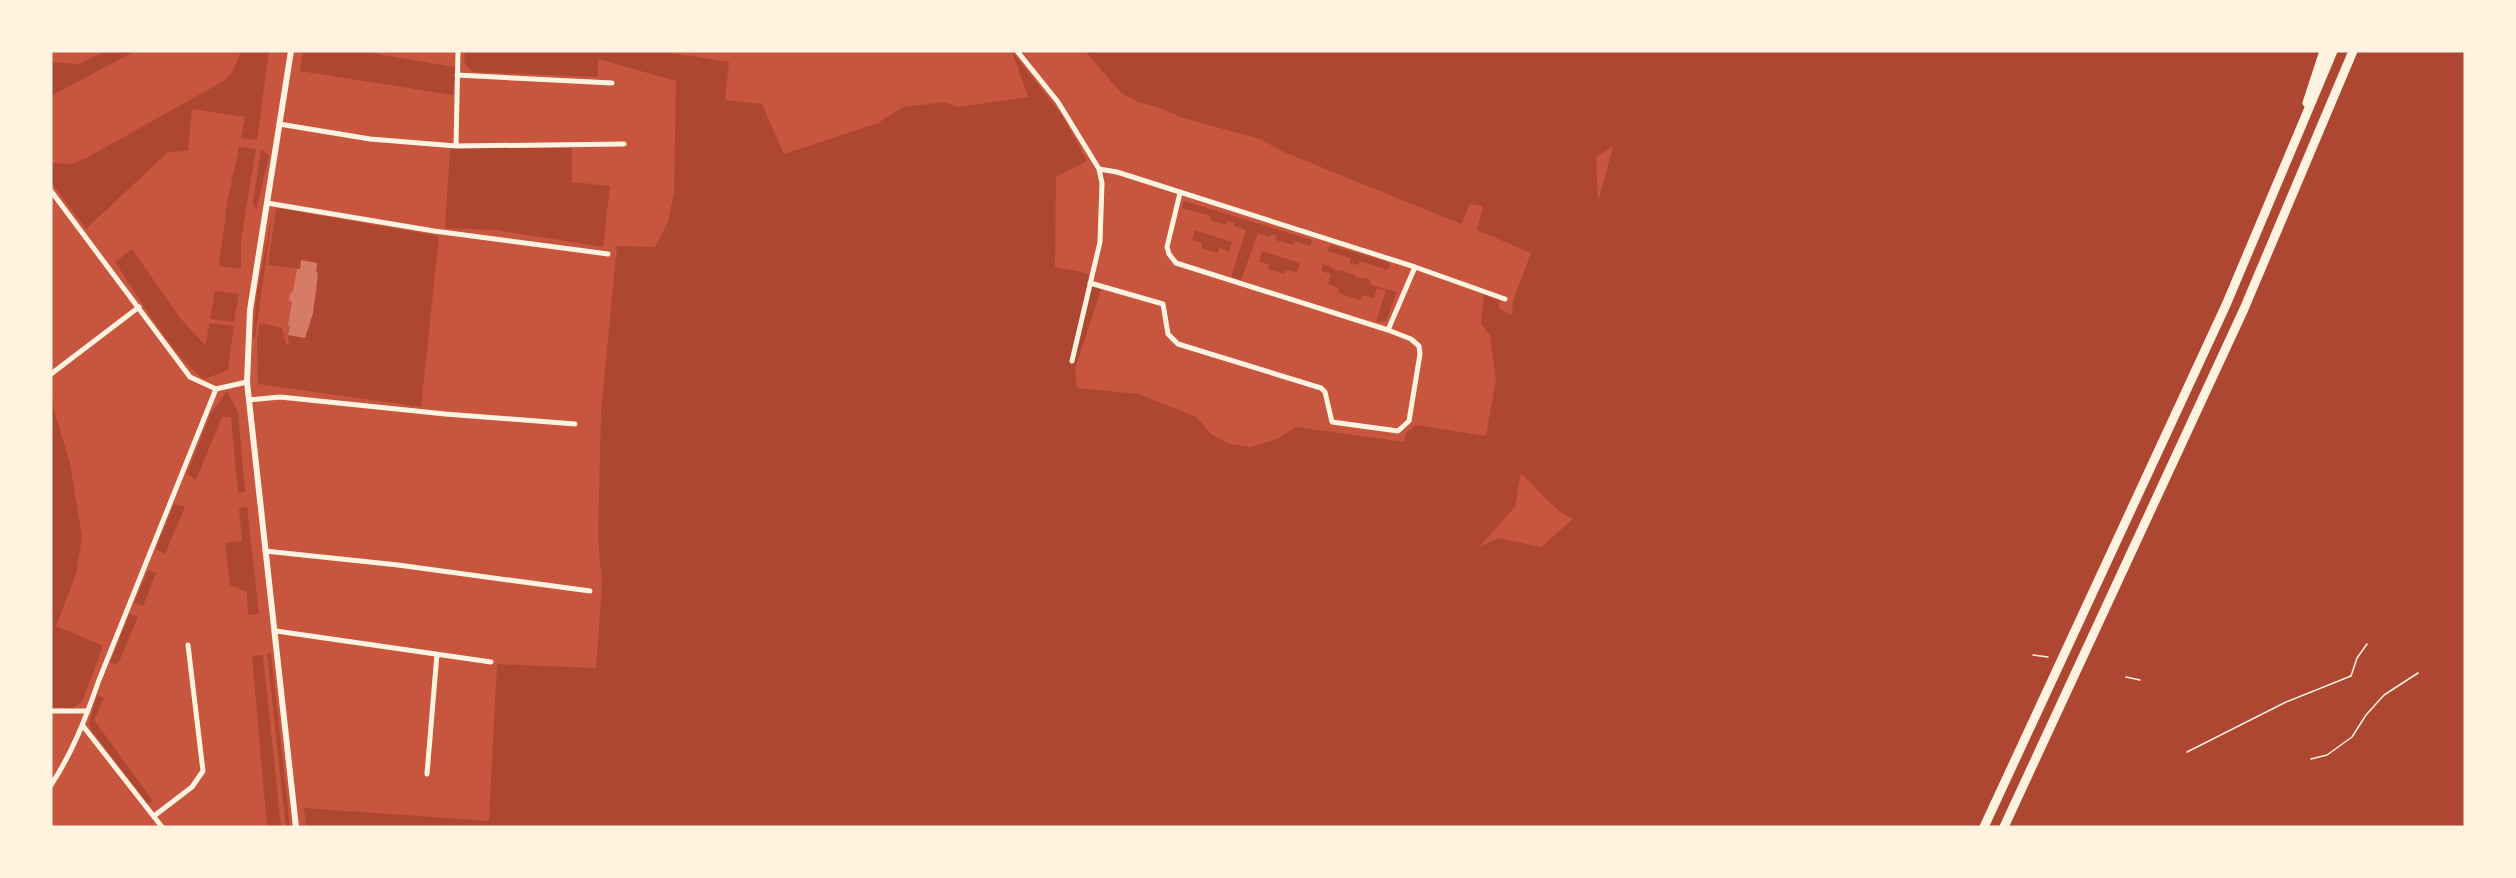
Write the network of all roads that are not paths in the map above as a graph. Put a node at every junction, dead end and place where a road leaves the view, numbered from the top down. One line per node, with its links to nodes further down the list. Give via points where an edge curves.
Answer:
1 (291, 51): 9 (street)
2 (458, 51): 7 (street)
3 (1017, 51): 13 (street, via 1058,102)
4 (2324, 51): 11 (highway)
5 (2333, 51): 11 (highway)
6 (2353, 51): 44 (highway, via 2244,309)
7 (457, 75): 8 (street); 12 (street)
8 (612, 83)
9 (279, 124): 12 (street, via 370,139); 16 (street)
10 (624, 144): 12 (street)
11 (2295, 145): 43 (highway, via 2226,305)
12 (456, 146)
13 (1099, 169): 15 (street); 19 (street, via 1100,242)
14 (51, 191): 21 (street)
15 (1180, 193): 18 (street); 22 (street, via 1167,247 1176,263)
16 (267, 203): 17 (street); 25 (street, via 250,310)
17 (608, 254)
18 (1415, 267): 20 (street); 22 (street)
19 (1090, 283): 22 (street, via 1163,304 1168,334 1178,344 1322,388 1332,422 1398,431 1409,421 1420,354 1419,346 1410,339); 23 (street)
20 (1505, 299)
21 (139, 307): 24 (street); 26 (street, via 190,377)
22 (1388, 330)
23 (1072, 361)
24 (51, 374)
25 (247, 382): 26 (street); 27 (street)
26 (216, 389): 36 (street)
27 (249, 400): 28 (street, via 280,397); 29 (street)
28 (575, 424)
29 (265, 551): 30 (street, via 398,564); 31 (street)
30 (590, 591)
31 (276, 631): 33 (street); 42 (street)
32 (188, 645): 40 (street, via 203,771 192,787)
33 (437, 654): 34 (street); 38 (street)
34 (491, 662)
35 (51, 711): 36 (street)
36 (88, 711): 37 (street)
37 (83, 726): 39 (street); 40 (street)
38 (427, 774)
39 (51, 785)
40 (154, 816): 41 (street)
41 (162, 827)
42 (296, 827)
43 (1984, 827)
44 (2004, 827)

